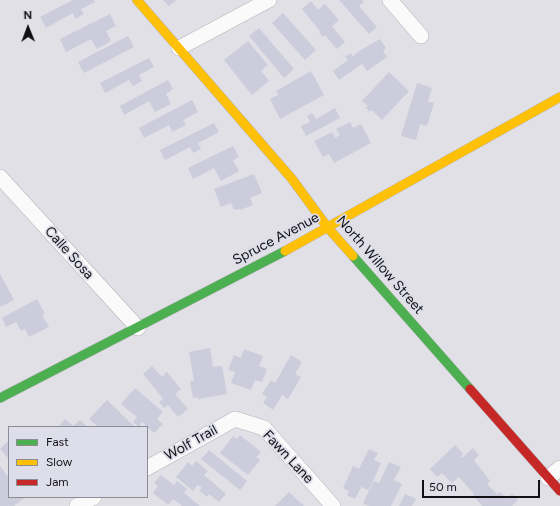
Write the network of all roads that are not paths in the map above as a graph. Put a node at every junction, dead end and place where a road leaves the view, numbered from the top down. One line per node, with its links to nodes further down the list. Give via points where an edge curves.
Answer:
1 (137, 0): 5 (street, North Willow Street)
2 (269, 0): 5 (street)
3 (390, 0): 4 (street)
4 (421, 36)
5 (178, 48): 8 (street, North Willow Street, via 292,179)
6 (560, 97): 8 (street, Spruce Avenue)
7 (0, 177): 9 (street, Calle Sosa)
8 (328, 228): 9 (street, Spruce Avenue); 14 (street, North Willow Street)
9 (138, 328): 10 (street, Spruce Avenue)
10 (0, 397)
11 (235, 419): 12 (street, Wolf Trail); 18 (street, Fawn Lane, via 264,428)
12 (148, 467)
13 (560, 468): 14 (street)
14 (548, 478): 15 (street, North Willow Street)
15 (560, 491)
16 (92, 498): 17 (street)
17 (77, 506)
18 (333, 506)

